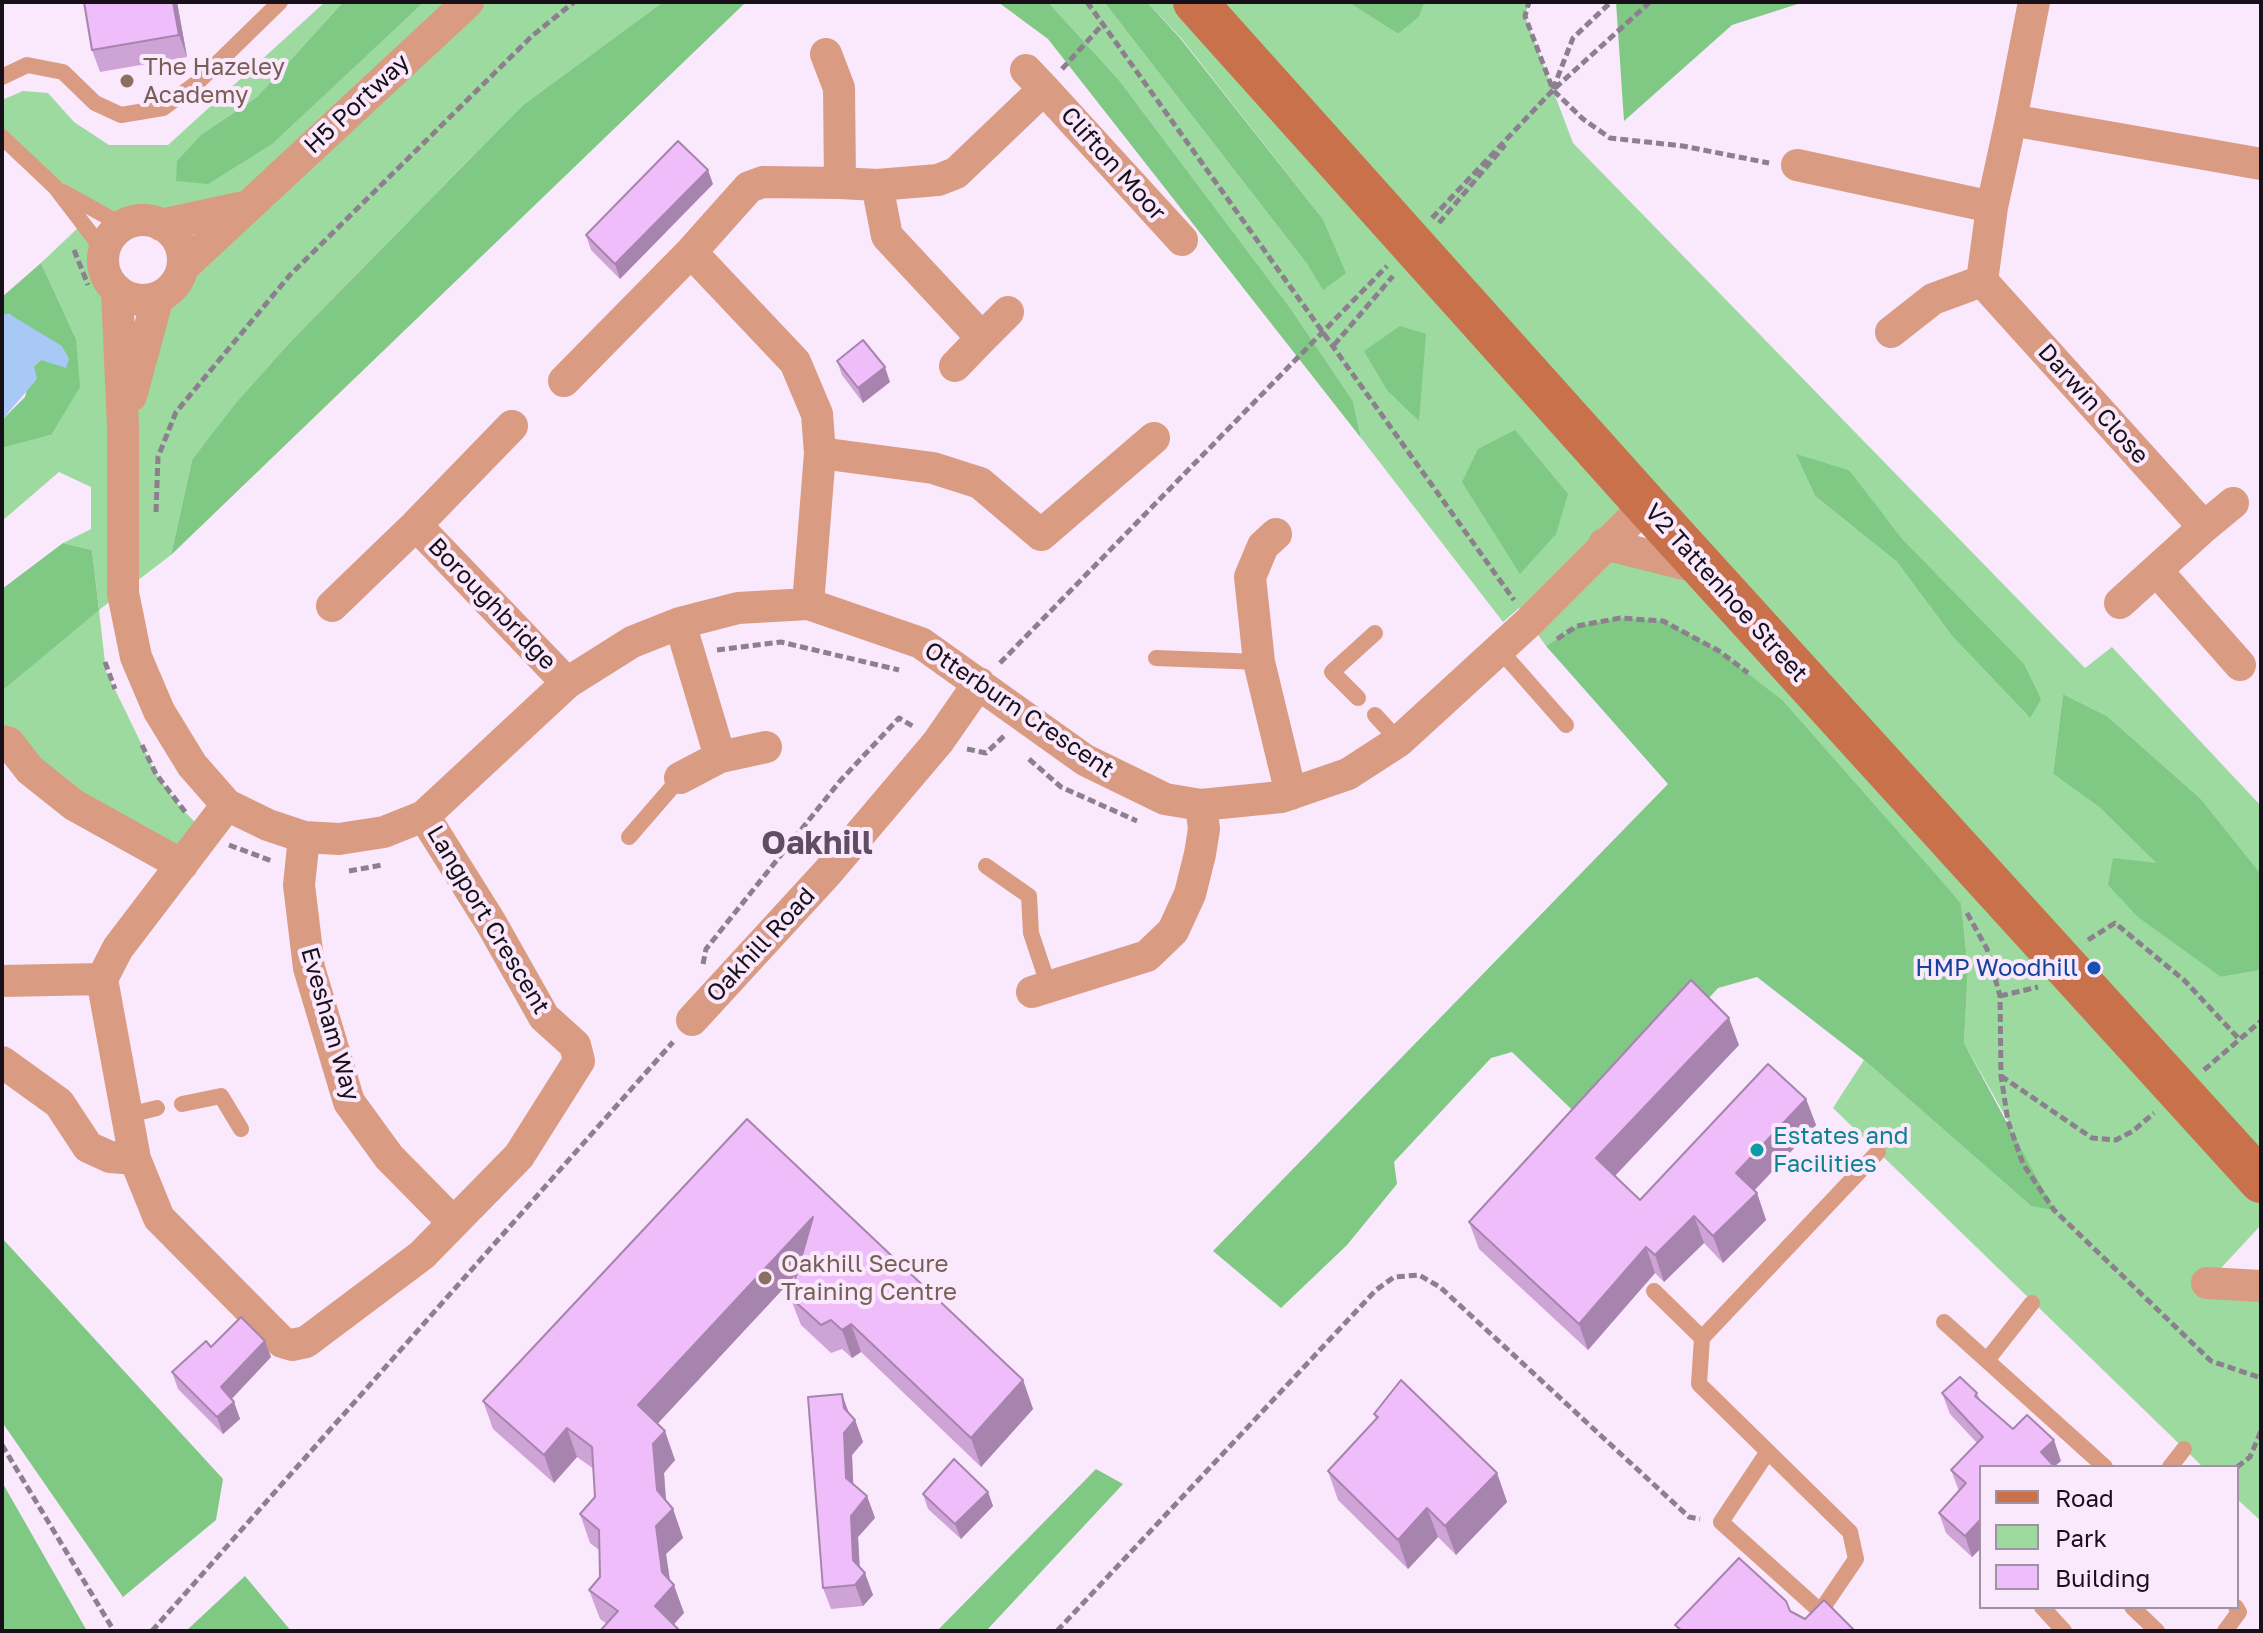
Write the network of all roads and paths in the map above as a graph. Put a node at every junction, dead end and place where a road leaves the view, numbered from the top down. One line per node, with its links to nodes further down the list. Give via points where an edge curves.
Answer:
1 (280, 2): 12 (lane, via 198,82 163,108 121,115 95,103 63,72 27,65)
2 (468, 2): 22 (street, H5 Portway)
3 (574, 2): 53 (path, via 532,36 290,275 176,412 158,457 155,517)
4 (1087, 2): 10 (path)
5 (1195, 2): 50 (street, V2 Tattenhoe Street)
6 (1529, 2): 14 (path, via 1525,16)
7 (1611, 2): 14 (path, via 1573,38)
8 (1650, 2): 14 (path)
9 (2034, 2): 15 (street)
10 (1104, 23): 13 (path); 39 (path)
11 (826, 54): 19 (street, via 839,88)
12 (2, 77)
13 (1035, 79): 20 (street, Clifton Moor, via 956,173 938,180); 29 (street, Clifton Moor)
14 (1553, 90): 18 (path, via 1610,138); 24 (path); 27 (path)
15 (2011, 120): 17 (street); 23 (street)
16 (2, 137): 21 (lane)
17 (2261, 164)
18 (1797, 165): 23 (street)
19 (840, 183): 20 (street, Clifton Moor); 31 (street, Clifton Moor, via 763,182 749,187)
20 (877, 185): 41 (street, via 887,236)
21 (55, 187): 26 (lane); 30 (lane)
22 (246, 207): 25 (street); 33 (street, H5 Portway)
23 (1992, 207): 35 (street)
24 (1438, 224)
25 (161, 225): 26 (street, via 143,221); 33 (street, via 179,242)
26 (124, 226): 30 (street)
27 (1423, 228)
28 (67, 239): 36 (path)
29 (1182, 240)
30 (104, 251): 36 (street)
31 (691, 252): 44 (street, Clifton Moor); 48 (street, via 795,362 817,414)
32 (1390, 263): 39 (path)
33 (183, 267): 37 (street, via 170,290)
34 (1397, 272): 42 (path)
35 (1982, 281): 40 (street, via 1933,299); 52 (street, Darwin Close)
36 (104, 292): 37 (street, via 137,300); 46 (street, Otterburn Crescent)
37 (158, 297): 46 (street, Otterburn Crescent)
38 (1008, 312): 41 (street)
39 (1325, 332): 42 (path); 73 (path)
40 (1891, 332)
41 (982, 338): 43 (street)
42 (1334, 345): 61 (path)
43 (955, 366)
44 (564, 381)
45 (512, 426): 51 (street, Boroughbridge)
46 (123, 427): 53 (street, Otterburn Crescent)
47 (1154, 438): 48 (street, via 1041,535 980,483 933,468)
48 (820, 453): 59 (street)
49 (2233, 503): 52 (street)
50 (1646, 505): 55 (street, Otterburn Crescent); 56 (street, V2 Tattenhoe Street)
51 (416, 525): 60 (street, Boroughbridge); 72 (street, Boroughbridge)
52 (2204, 527): 57 (street)
53 (121, 528): 87 (street, Otterburn Crescent, via 123,593 136,657 159,711 192,765)
54 (1276, 534): 68 (street, via 1263,546 1250,577)
55 (1604, 544): 56 (street); 61 (street, Otterburn Crescent)
56 (1704, 569): 110 (street, V2 Tattenhoe Street)
57 (2157, 571): 58 (street); 69 (street)
58 (2120, 603)
59 (808, 604): 62 (street, Otterburn Crescent, via 738,608); 73 (street, Otterburn Crescent, via 921,643)
60 (332, 606)
61 (1529, 622): 64 (street, Otterburn Crescent); 71 (path, via 1546,646 1577,626 1620,618 1663,621 1719,651)
62 (680, 623): 66 (street); 72 (street, Otterburn Crescent, via 632,642)
63 (1375, 633): 75 (lane, via 1332,672)
64 (1499, 649): 77 (lane); 81 (street, Otterburn Crescent)
65 (104, 656): 74 (path)
66 (689, 657): 70 (path, via 781,642); 84 (street)
67 (1156, 658): 68 (lane)
68 (1259, 662): 86 (street)
69 (2240, 665)
70 (913, 674)
71 (1751, 676)
72 (567, 683): 89 (street, Otterburn Crescent)
73 (979, 683): 82 (street, Oakhill Road); 88 (street, Otterburn Crescent, via 1085,760 1165,799)
74 (118, 697)
75 (1358, 698)
76 (1375, 715): 81 (lane)
77 (1566, 725)
78 (1007, 733): 82 (path, via 986,753)
79 (137, 735): 90 (path, via 156,774)
80 (2, 741): 94 (street, via 74,805)
81 (1399, 741): 86 (street, Otterburn Crescent, via 1348,774)
82 (938, 742): 103 (street, Oakhill Road); 103 (path, via 899,718 840,781 706,949)
83 (766, 747): 84 (street)
84 (720, 757): 85 (street)
85 (680, 778): 91 (lane)
86 (1291, 794): 88 (street, Otterburn Crescent)
87 (227, 805): 90 (street); 92 (street, Otterburn Crescent, via 268,825)
88 (1201, 805): 101 (street, via 1200,854 1173,931 1147,956)
89 (424, 816): 92 (street, Otterburn Crescent); 111 (street, Langport Crescent, via 544,1017 575,1045 579,1061 519,1156)
90 (206, 833): 92 (path, via 256,857); 94 (street)
91 (629, 837)
92 (303, 853): 93 (path, via 342,871); 111 (street, Evesham Way, via 299,885 309,968 349,1102 389,1157)
93 (388, 863)
94 (182, 865): 98 (street, via 118,948)
95 (986, 866): 101 (lane, via 1029,896)
96 (1961, 903): 102 (path, via 1987,949)
97 (2086, 941): 104 (path, via 2115,923 2185,981)
98 (102, 979): 99 (street); 109 (street, Langport Crescent, via 143,1112)
99 (2, 981)
100 (2044, 986): 102 (path)
101 (1040, 989)
102 (2000, 996): 119 (path, via 2001,1076 2008,1121 2023,1164 2054,1210 2211,1361)
103 (692, 1020): 133 (path)
104 (2239, 1039)
105 (2, 1062): 109 (street, via 59,1103 88,1147 110,1157)
106 (182, 1104): 107 (lane, via 221,1096)
107 (241, 1129)
108 (1878, 1152): 117 (lane)
109 (135, 1159): 111 (street, Langport Crescent, via 159,1218 282,1342 292,1345 306,1342 422,1255)
110 (2261, 1181)
111 (453, 1222)
112 (2207, 1283): 113 (street)
113 (2261, 1286)
114 (1654, 1291): 117 (lane)
115 (2032, 1303): 118 (lane)
116 (1944, 1322): 118 (lane)
117 (1702, 1338): 123 (lane, via 1699,1384)
118 (1988, 1359): 124 (lane)
119 (2261, 1378)
120 (2261, 1431): 126 (path, via 2250,1457)
121 (2, 1445): 132 (path)
122 (2184, 1449): 125 (lane)
123 (1767, 1453): 127 (lane); 131 (lane, via 1850,1532 1856,1559)
124 (2103, 1465)
125 (2172, 1465)
126 (2239, 1465)
127 (1721, 1522): 131 (lane); 134 (path, via 1689,1517 1440,1287 1419,1275 1394,1277 1376,1290)
128 (2044, 1609): 136 (lane)
129 (2134, 1609): 137 (lane)
130 (2237, 1609): 138 (lane)
131 (1820, 1611): 135 (lane)
132 (114, 1631)
133 (152, 1631)
134 (1057, 1631)
135 (1807, 1631)
136 (2064, 1631)
137 (2157, 1631)
138 (2225, 1631)

